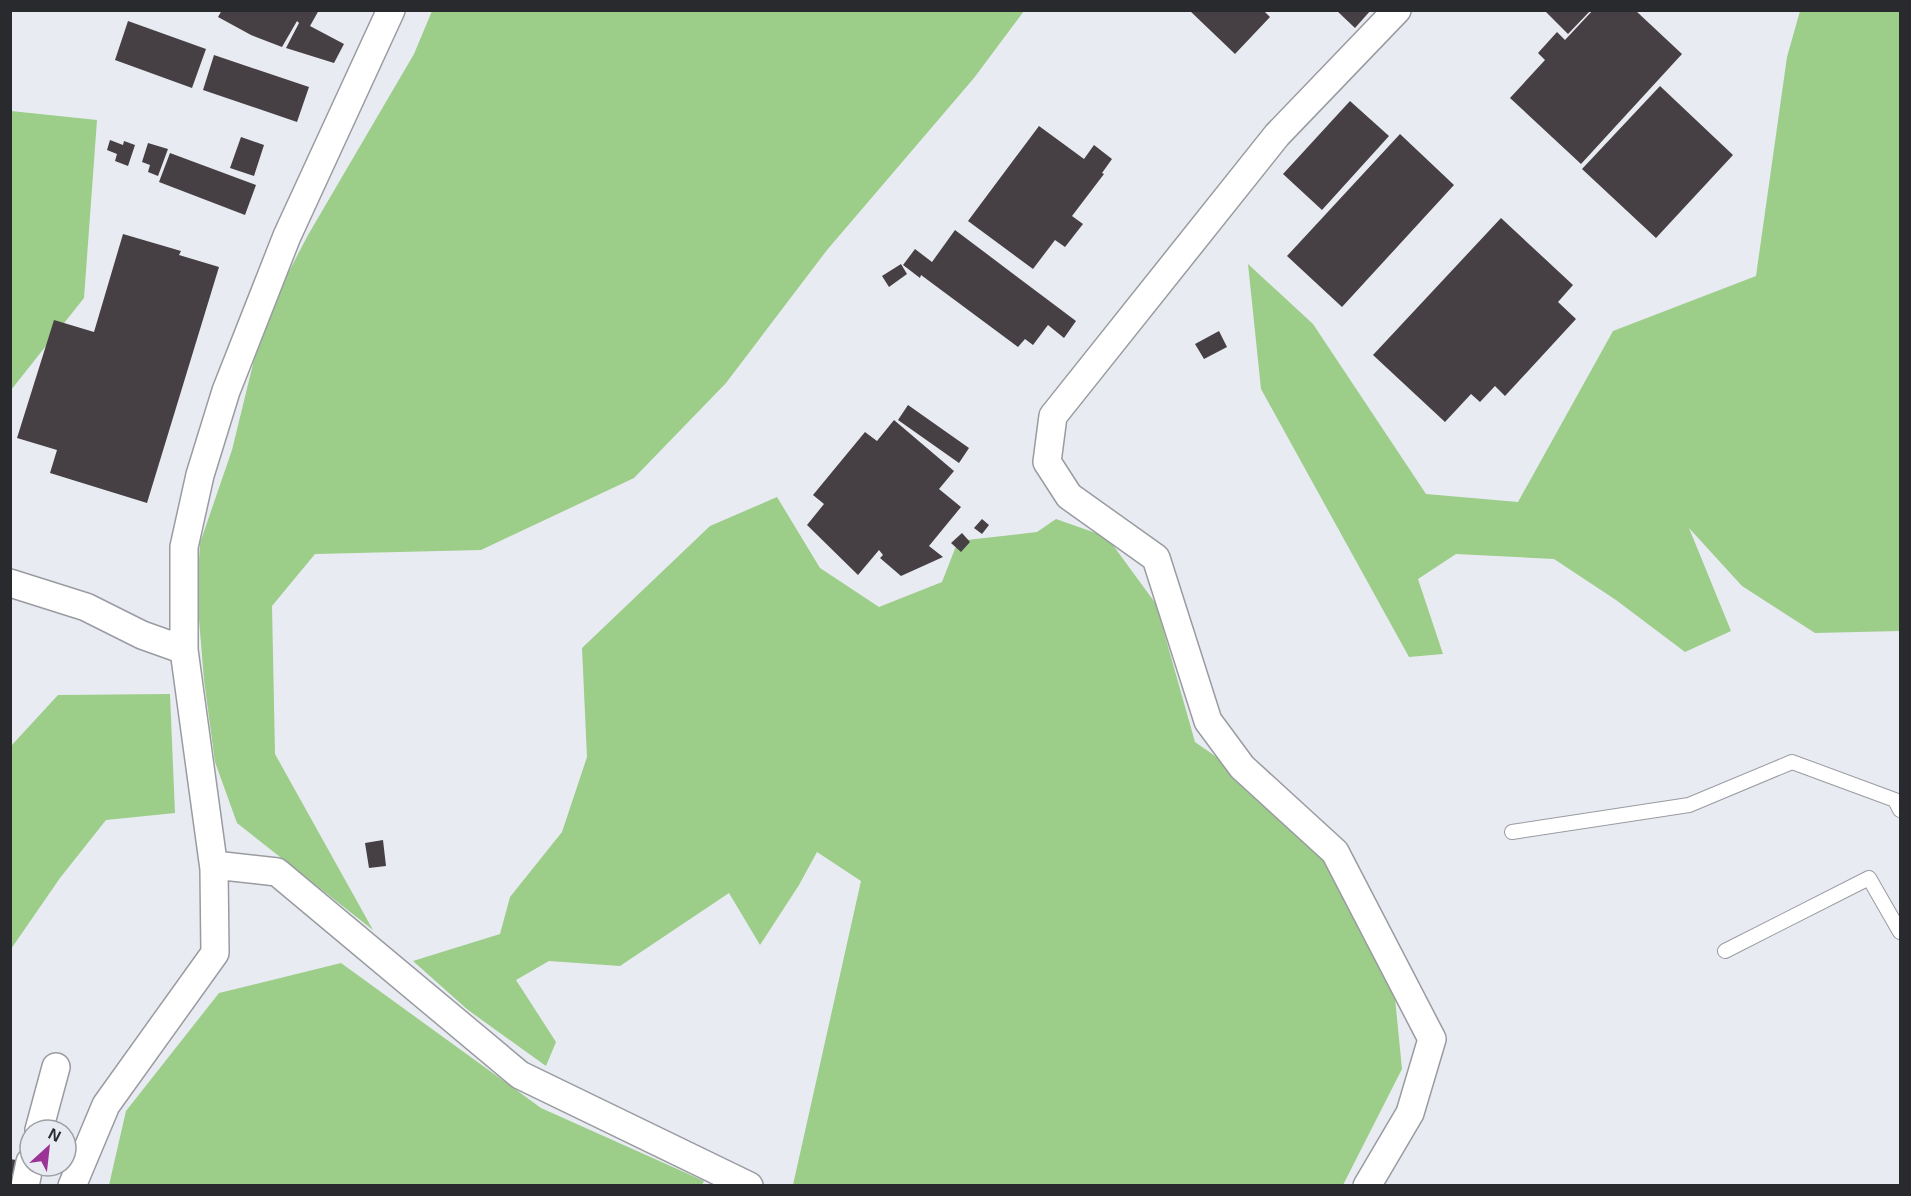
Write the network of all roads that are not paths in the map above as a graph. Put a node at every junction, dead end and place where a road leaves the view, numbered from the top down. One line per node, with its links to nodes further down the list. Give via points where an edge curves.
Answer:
1 (391, 10): 4 (street, via 287,236 226,391 200,475 184,547)
2 (1397, 10): 14 (street, via 1277,135 1053,416 1047,462 1069,496 1156,558 1208,721 1242,767 1335,852 1432,1039 1410,1113)
3 (10, 583): 4 (street, via 86,607 142,635)
4 (184, 650): 7 (street)
5 (1900, 810): 6 (lane, via 1895,800 1792,762 1689,805)
6 (1512, 832)
7 (214, 865): 12 (street, via 215,953 106,1105); 13 (street, via 277,872 520,1074)
8 (1900, 933): 9 (lane, via 1869,878)
9 (1725, 951)
10 (56, 1067): 11 (street)
11 (42, 1118)
12 (72, 1185)
13 (749, 1185)
14 (1367, 1185)

